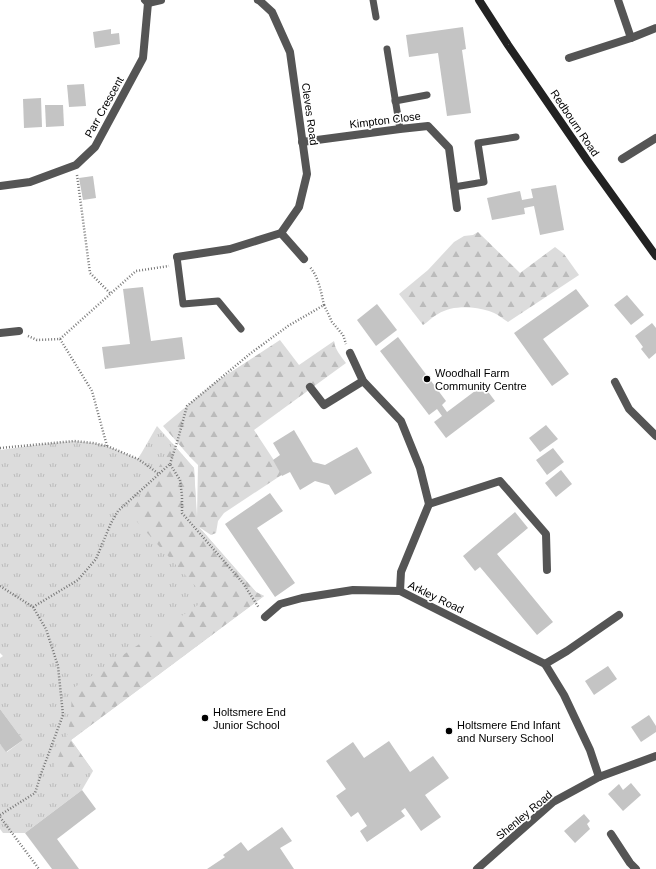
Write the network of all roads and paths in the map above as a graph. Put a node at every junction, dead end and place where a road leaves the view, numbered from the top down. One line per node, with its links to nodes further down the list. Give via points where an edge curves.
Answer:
1 (161, 0): 6 (street)
2 (259, 0): 17 (street, Cleves Road, via 272,12 290,52)
3 (373, 0): 7 (lane)
4 (479, 0): 24 (main road, Redbourn Road, via 582,154)
5 (618, 0): 9 (street)
6 (147, 1): 19 (street, Parr Crescent, via 144,58 94,147)
7 (376, 17)
8 (656, 28): 9 (street)
9 (631, 38): 11 (street)
10 (387, 49): 13 (lane)
11 (569, 58)
12 (427, 95): 13 (lane)
13 (395, 101): 14 (lane)
14 (400, 129): 17 (street, Kimpton Close); 21 (street, Kimpton Close, via 428,126 444,143 448,148)
15 (516, 137): 21 (lane, via 478,143 484,182)
16 (656, 138): 18 (street)
17 (302, 142): 23 (street, Cleves Road, via 307,174 299,207)
18 (622, 159)
19 (76, 165): 20 (street, Parr Crescent, via 30,182); 27 (path, via 90,273)
20 (0, 186)
21 (454, 187): 22 (street, Kimpton Close)
22 (457, 208)
23 (281, 232): 25 (street); 26 (street, via 230,249)
24 (656, 256)
25 (304, 259): 28 (path, via 314,271)
26 (177, 261): 27 (path, via 136,271); 29 (lane, via 183,304 218,301)
27 (111, 294): 32 (path)
28 (324, 305): 33 (path, via 332,322 343,335); 40 (path, via 288,326 251,353 187,406)
29 (240, 329)
30 (19, 331): 31 (street); 32 (path, via 37,340)
31 (0, 333)
32 (60, 339): 38 (path, via 92,392)
33 (350, 353): 34 (street)
34 (363, 381): 36 (street, via 324,405); 42 (street, via 401,421 420,468)
35 (616, 382): 37 (street, via 629,409)
36 (310, 387)
37 (656, 436)
38 (107, 446): 39 (path, via 74,441); 41 (path, via 138,459)
39 (0, 448)
40 (170, 464): 41 (path); 48 (path, via 180,480 182,513 243,583)
41 (159, 474): 46 (path, via 118,510 96,559 78,580)
42 (429, 504): 43 (street, via 500,481 546,534); 45 (street, via 401,572)
43 (547, 570)
44 (0, 586): 46 (path)
45 (400, 591): 48 (street, Arkley Road, via 353,590 302,598 280,604); 49 (street, Arkley Road)
46 (33, 608): 52 (path, via 46,629 58,666 63,715 35,793)
47 (619, 615): 49 (street)
48 (265, 617)
49 (545, 664): 51 (street, via 564,695 590,750)
50 (656, 756): 51 (street, Shenley Road)
51 (599, 777): 55 (street, Shenley Road, via 553,802)
52 (0, 816): 54 (path)
53 (611, 834): 56 (street)
54 (38, 869)
55 (477, 869)
56 (636, 869)

